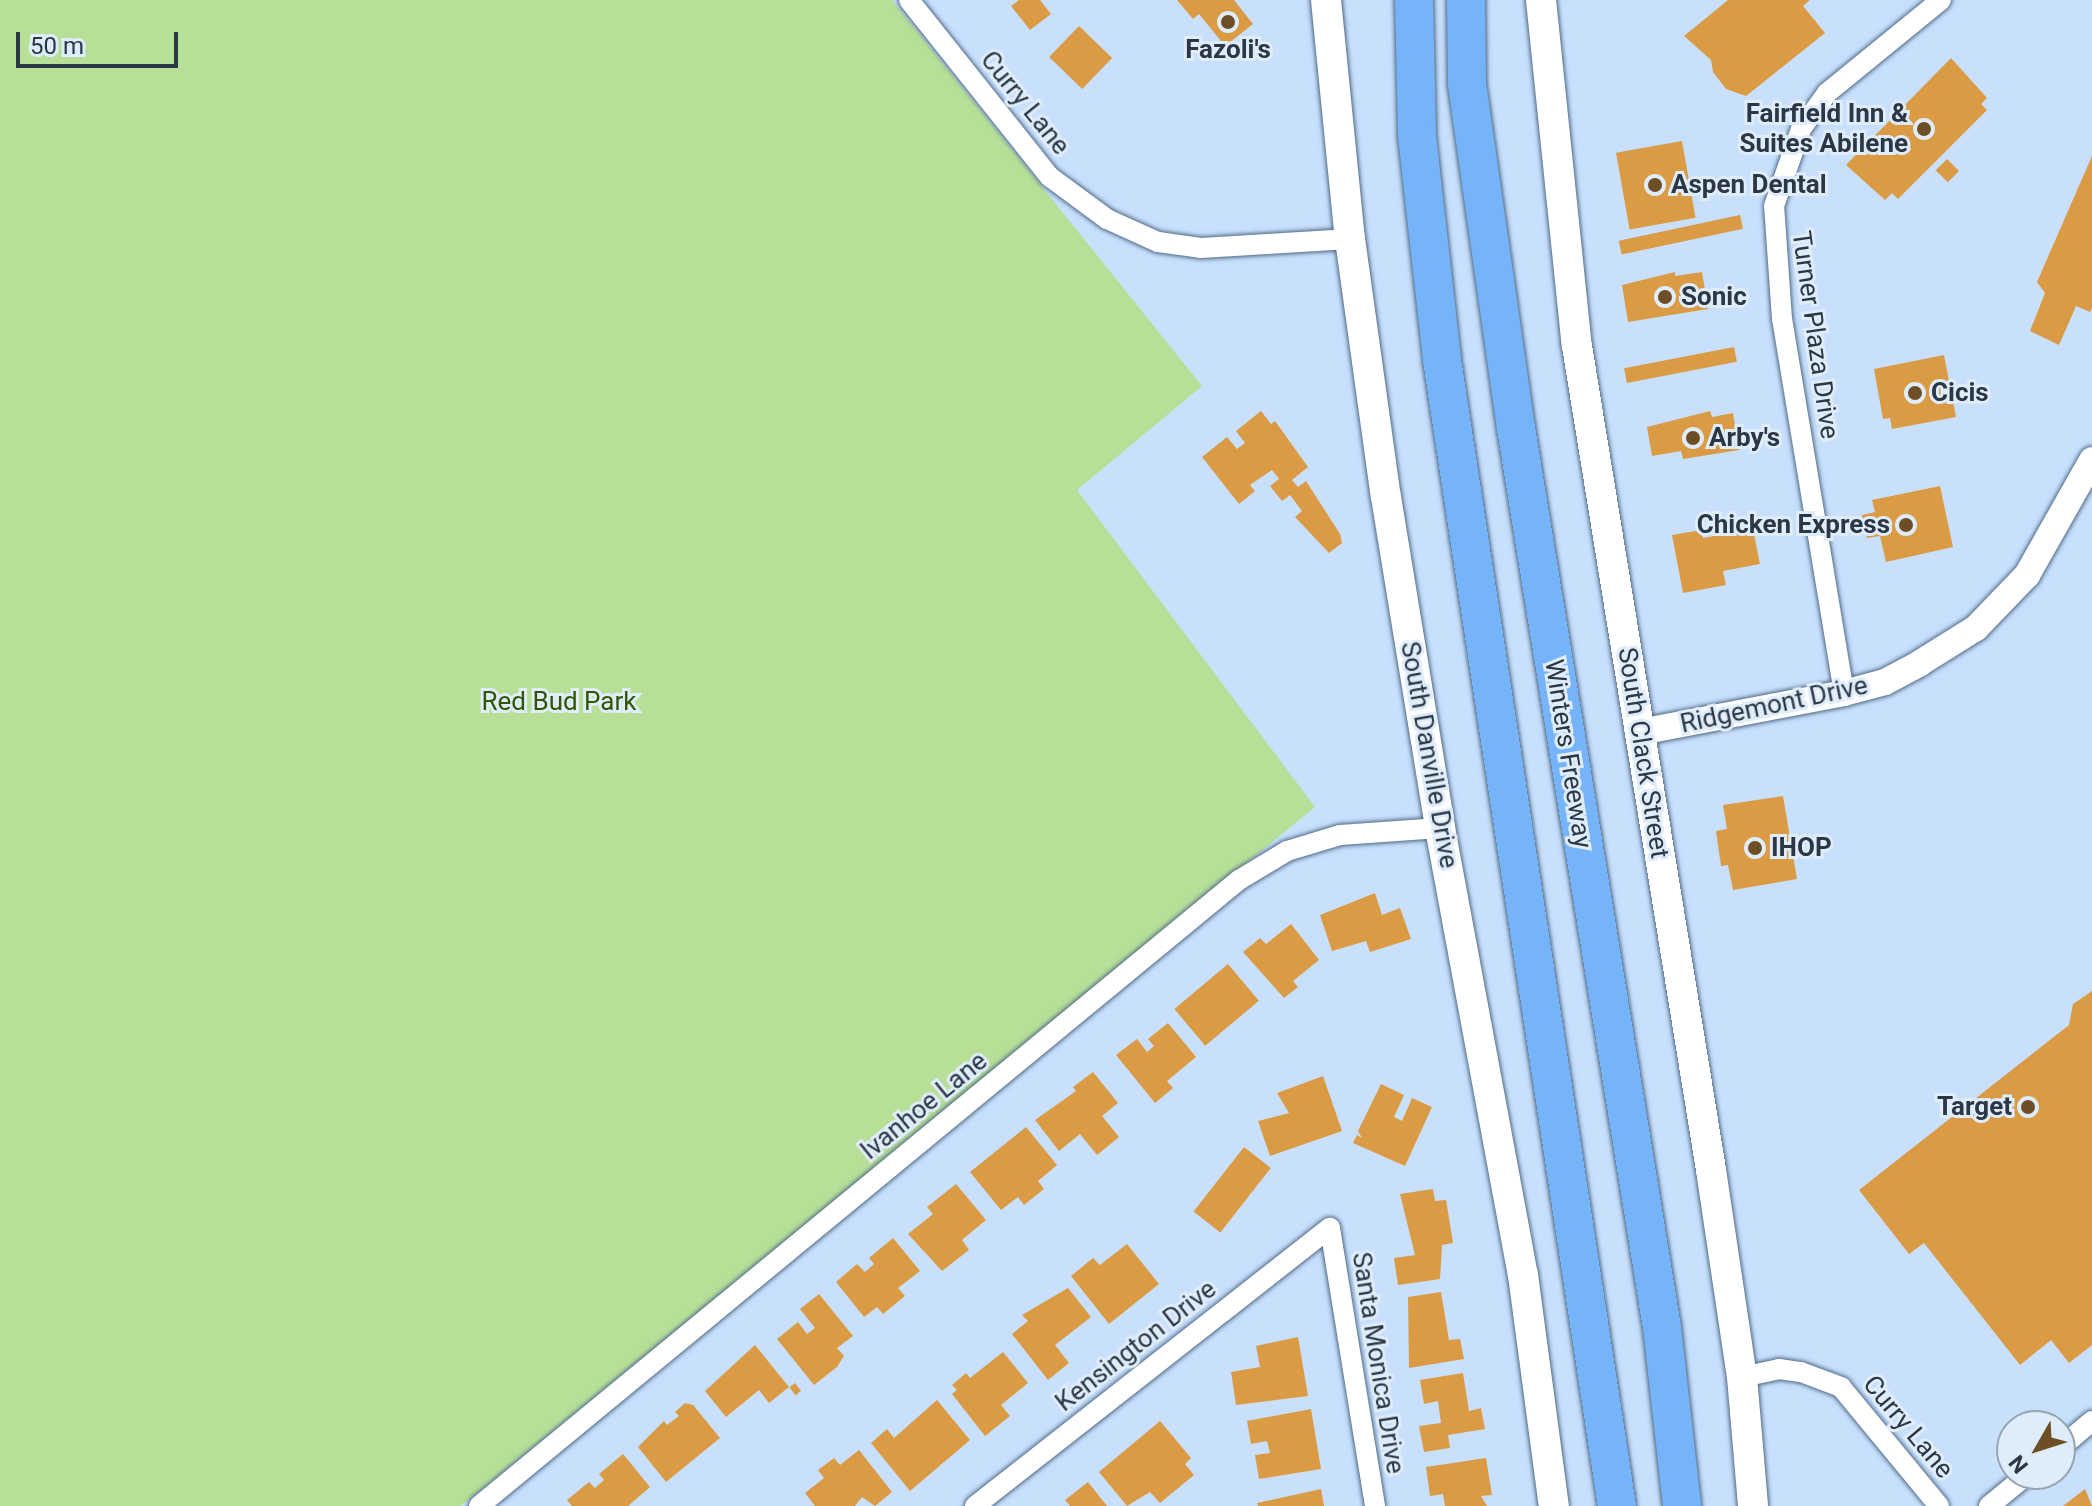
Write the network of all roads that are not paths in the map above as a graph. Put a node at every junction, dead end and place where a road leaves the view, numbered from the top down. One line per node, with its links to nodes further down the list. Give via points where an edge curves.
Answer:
1 (909, 0): 7 (street, Curry Lane, via 1050,177 1107,219 1158,242 1201,248)
2 (1326, 0): 7 (main road, South Danville Drive)
3 (1414, 0): 21 (highway, via 1417,136 1442,360)
4 (1466, 0): 22 (highway, Winters Freeway, via 1467,84 1512,397 1662,1327)
5 (1541, 0): 10 (main road, South Clack Street, via 1577,346)
6 (1941, 0): 9 (street, Turner Plaza Drive, via 1827,93 1801,129 1774,206 1780,309)
7 (1350, 239): 11 (main road, South Danville Drive)
8 (2092, 460): 9 (street, Ridgemont Drive, via 2027,575 1976,628 1885,682)
9 (1844, 693): 10 (street, Ridgemont Drive)
10 (1640, 732): 13 (main road, South Clack Street)
11 (1440, 828): 17 (street, Ivanhoe Lane, via 1340,835 1287,851 1239,880); 20 (main road, South Danville Drive, via 1523,1275)
12 (1330, 1228): 18 (street, Kensington Drive); 19 (street, Santa Monica Drive)
13 (1742, 1377): 23 (main road, South Clack Street); 24 (street, Curry Lane, via 1779,1369 1821,1377 1841,1387)
14 (2092, 1421): 15 (street)
15 (2076, 1434)
16 (2008, 1490): 25 (street)
17 (479, 1506)
18 (975, 1506)
19 (1375, 1506)
20 (1554, 1506)
21 (1617, 1506)
22 (1682, 1506)
23 (1753, 1506)
24 (1939, 1506)
25 (1989, 1506)

